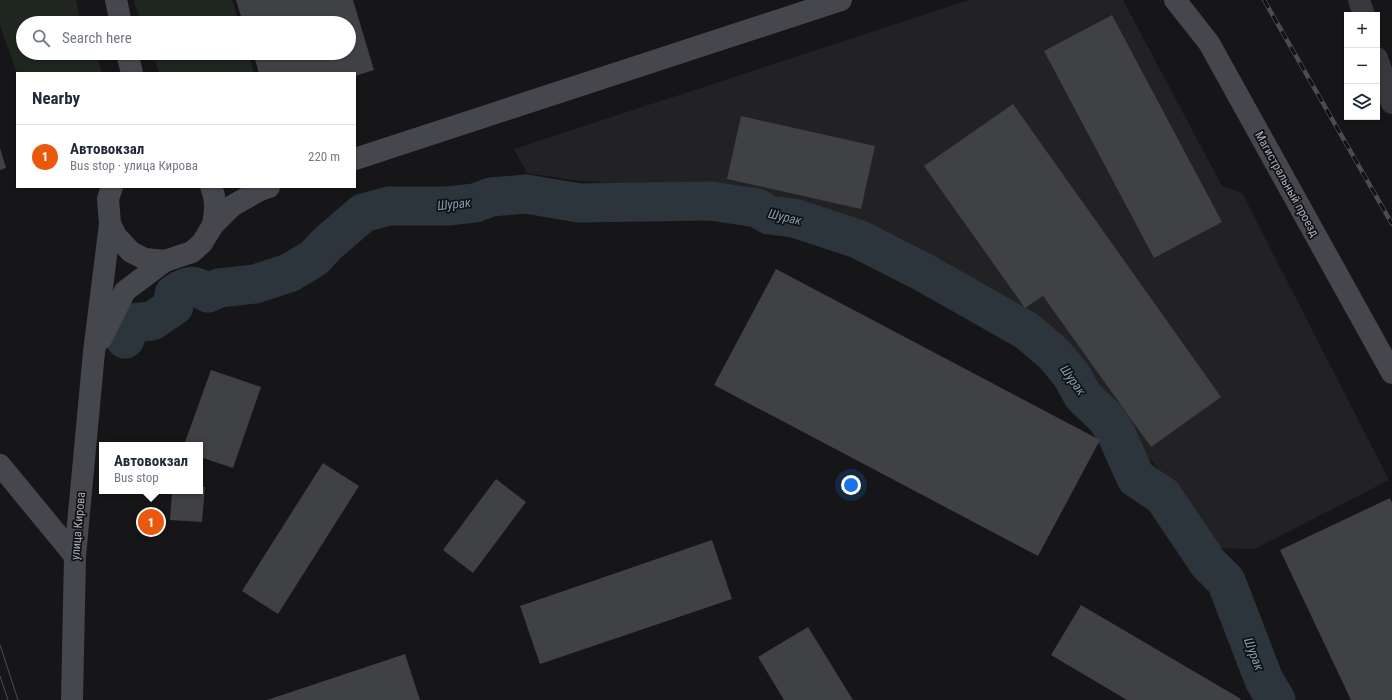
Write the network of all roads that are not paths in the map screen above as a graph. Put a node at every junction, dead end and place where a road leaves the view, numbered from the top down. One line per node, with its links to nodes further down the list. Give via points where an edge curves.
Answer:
1 (116, 0): 6 (main road)
2 (841, 0): 13 (main road)
3 (1175, 0): 21 (main road, Магистральный проезд, via 1209,43)
4 (1359, 0): 5 (street)
5 (1363, 12)
6 (119, 16)
7 (126, 60): 10 (main road)
8 (129, 60): 11 (main road)
9 (1380, 67): 12 (street)
10 (125, 72)
11 (132, 72)
12 (1392, 103)
13 (356, 159)
14 (112, 188): 17 (main road, улица Кирова, via 108,199)
15 (212, 188): 18 (main road, via 216,207)
16 (264, 188): 18 (main road, via 232,206)
17 (110, 224): 19 (main road, via 116,236 131,252 145,259); 20 (main road, улица Кирова)
18 (213, 225): 19 (main road, via 202,243 192,252)
19 (165, 261): 20 (main road, via 125,291)
20 (94, 352): 23 (main road, улица Кирова)
21 (1392, 373)
22 (0, 464): 23 (main road)
23 (75, 556): 24 (main road, улица Кирова)
24 (72, 700)

